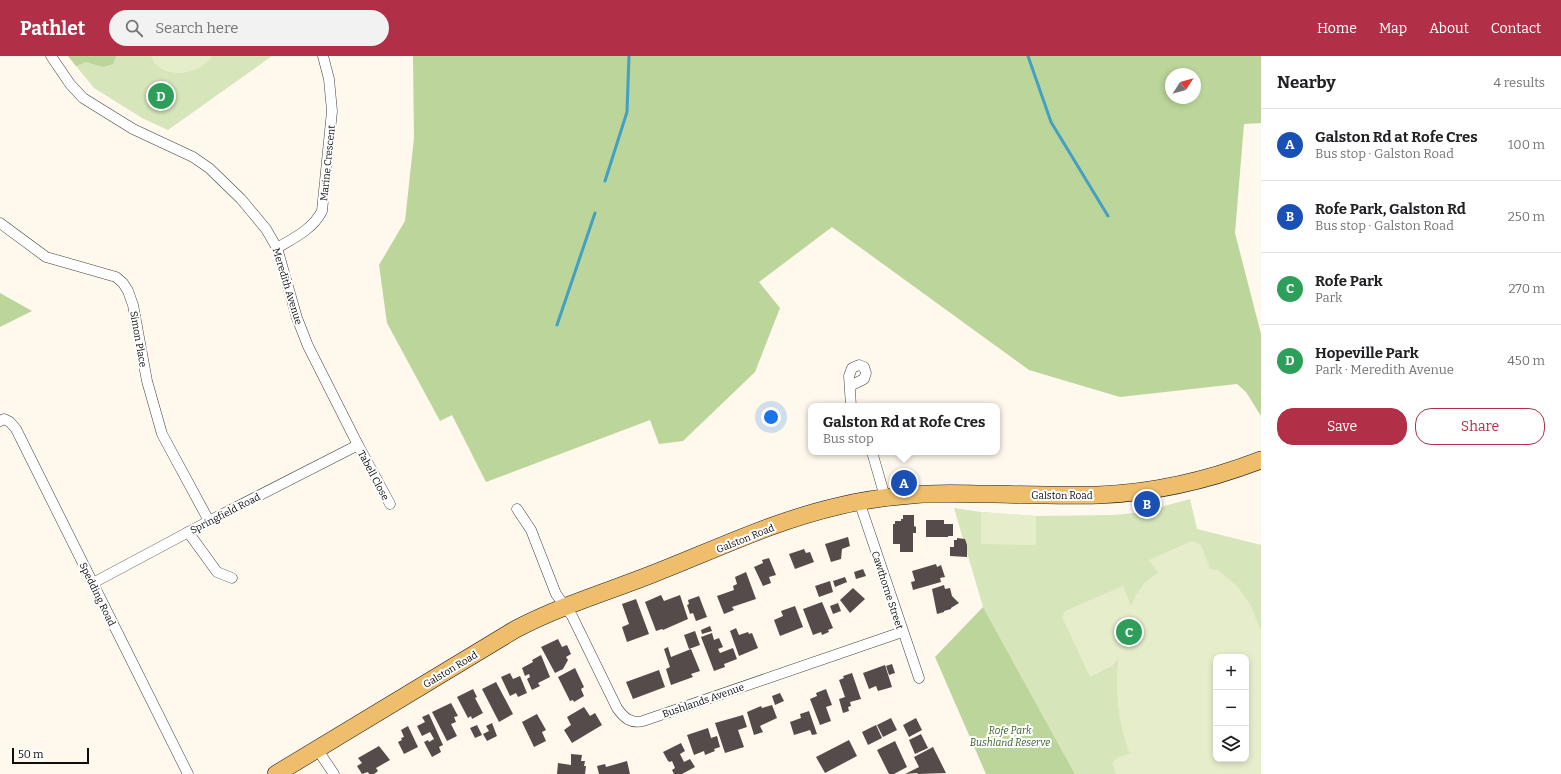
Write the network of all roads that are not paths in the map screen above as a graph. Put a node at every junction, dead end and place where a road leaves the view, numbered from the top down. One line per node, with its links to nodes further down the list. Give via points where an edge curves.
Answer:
1 (51, 56): 4 (street, Meredith Avenue, via 83,98 133,129 209,168 241,199 266,229)
2 (323, 56): 4 (street, Marine Crescent, via 329,79 332,111 322,211 317,220)
3 (0, 223): 15 (street, Simon Place, via 46,257 116,277 123,283 133,305 147,381 162,434)
4 (277, 248): 8 (street, Meredith Avenue, via 297,318 308,346)
5 (850, 386): 6 (street)
6 (851, 403)
7 (2, 420): 18 (street, Spedding Road, via 10,422 16,429)
8 (358, 445): 13 (street, Tabell Close); 15 (street, Springfield Road)
9 (873, 455): 11 (street)
10 (1261, 460): 11 (main road, Galston Road, via 1199,480 1139,492 1084,495 955,493)
11 (885, 498): 12 (main road, Galston Road)
12 (859, 501): 19 (main road, Galston Road, via 788,520); 20 (street, Cawthorne Street)
13 (390, 504)
14 (517, 509): 19 (street, via 531,530 556,594)
15 (209, 521): 16 (street, Springfield Road)
16 (188, 532): 17 (street, via 217,572); 18 (street, Springfield Road)
17 (232, 578)
18 (93, 583): 23 (street, Spedding Road)
19 (565, 606): 20 (street, Bushlands Avenue, via 617,708 625,718 634,722); 22 (main road, Galston Road, via 516,629)
20 (902, 632): 21 (street, Cawthorne Street)
21 (919, 678)
22 (317, 749): 24 (main road, Galston Road); 25 (street)
23 (188, 774)
24 (276, 774)
25 (334, 774)

